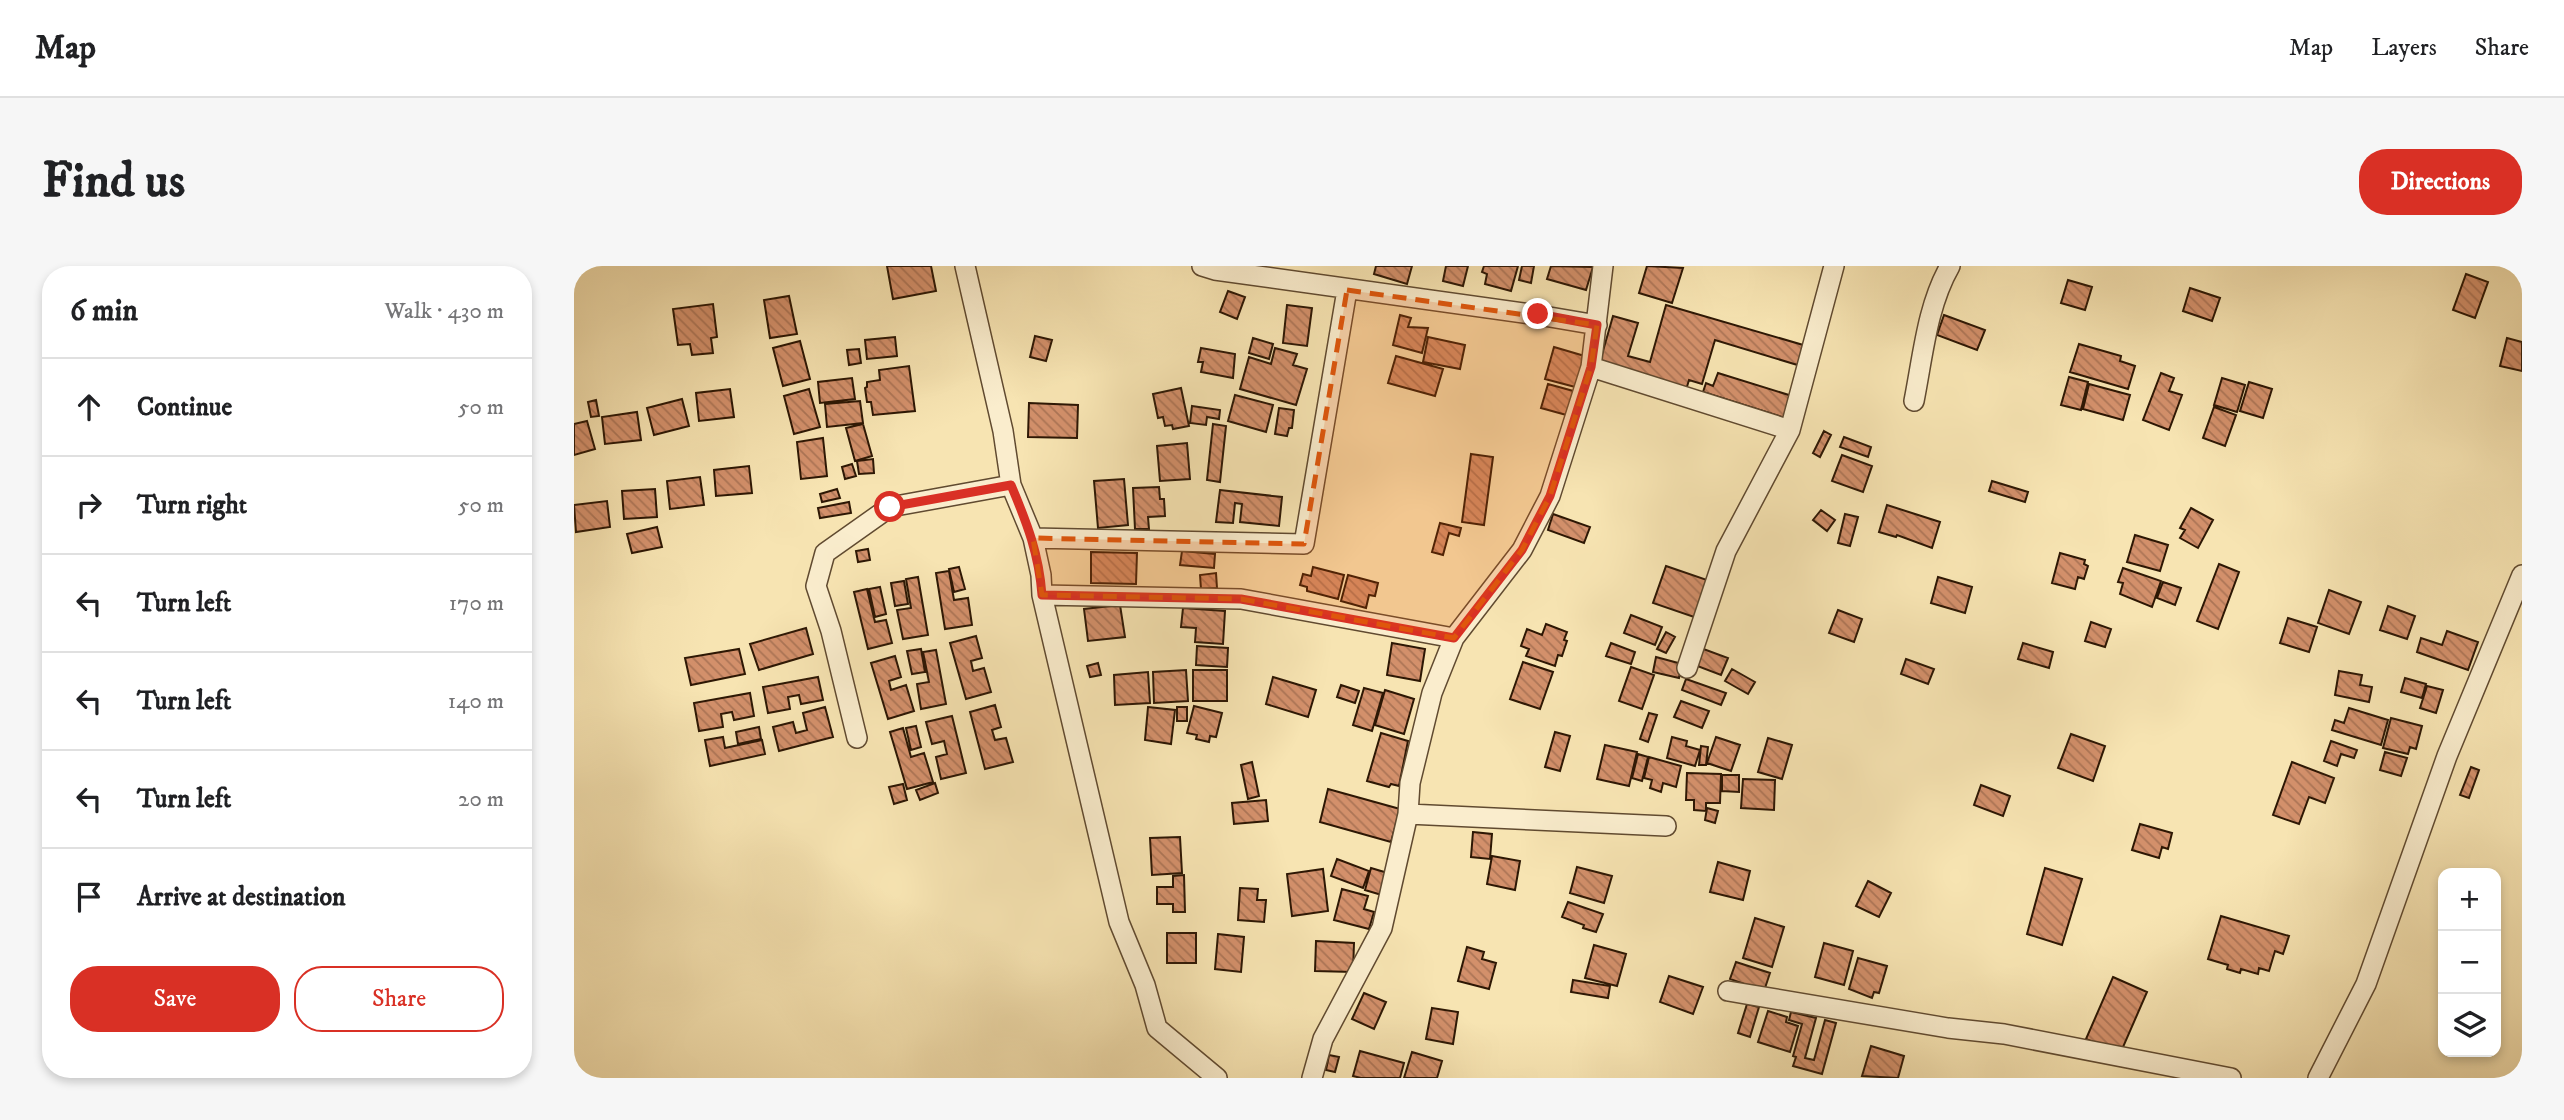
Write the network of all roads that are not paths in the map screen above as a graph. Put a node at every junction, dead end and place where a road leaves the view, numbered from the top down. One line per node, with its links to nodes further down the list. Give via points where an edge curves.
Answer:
1 (965, 266): 11 (street)
2 (1202, 266): 6 (street)
3 (1602, 266): 7 (street)
4 (1834, 266): 10 (street)
5 (1950, 266): 9 (street, via 1931,313)
6 (1347, 290): 7 (street); 12 (street, via 1304,544)
7 (1597, 325): 8 (street)
8 (1591, 367): 10 (street); 15 (street, via 1550,496 1522,550)
9 (1914, 401)
10 (1790, 430): 16 (street, via 1726,551)
11 (1011, 485): 12 (street); 17 (street, via 890,507 825,554 816,586)
12 (1033, 538): 14 (street)
13 (2522, 575): 24 (street, via 2447,756 2366,984)
14 (1042, 595): 15 (street, via 1241,599); 21 (street, via 1119,922 1157,1028)
15 (1454, 638): 18 (street, via 1432,693 1410,783)
16 (1687, 668)
17 (857, 738)
18 (1408, 814): 19 (street); 22 (street, via 1382,928 1323,1039)
19 (1666, 826)
20 (1728, 991): 23 (street, via 2004,1034)
21 (1217, 1078)
22 (1312, 1078)
23 (2231, 1078)
24 (2318, 1078)

